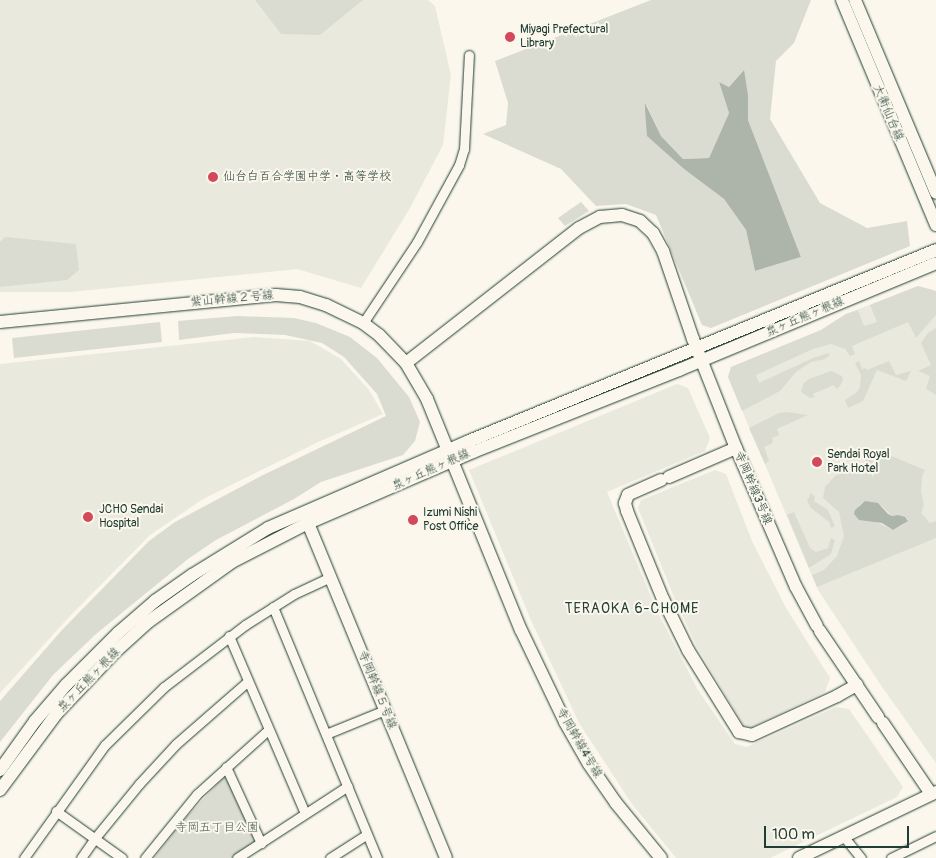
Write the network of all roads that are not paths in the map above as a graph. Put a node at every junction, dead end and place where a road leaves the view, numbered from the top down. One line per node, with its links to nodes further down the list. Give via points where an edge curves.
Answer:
1 (842, 0): 5 (street, 大衡仙台線)
2 (855, 0): 4 (street, 大衡仙台線)
3 (469, 55): 9 (street, via 464,149 459,165 416,242)
4 (936, 193)
5 (936, 225)
6 (936, 250): 10 (street, 泉ヶ丘熊ヶ根線)
7 (936, 263): 11 (street, 泉ヶ丘熊ヶ根線)
8 (0, 322): 9 (street, 紫山幹線２号線, via 276,295 300,297 326,305)
9 (363, 323): 12 (street, 紫山幹線２号線, via 380,335)
10 (697, 348): 11 (street, 寺岡幹線3号線); 12 (street, 寺岡幹線3号線, via 660,245 640,221 622,215 600,217 578,228); 14 (street, 泉ヶ丘熊ヶ根線)
11 (702, 360): 13 (street, 寺岡幹線3号線); 14 (street, 泉ヶ丘熊ヶ根線)
12 (406, 363): 14 (street, 紫山幹線２号線, via 427,399)
13 (736, 448): 20 (street, 寺岡幹線3号線, via 796,587 818,629); 20 (street, via 628,495 624,503 663,599 688,650 739,732 752,735)
14 (451, 455): 15 (street, 泉ヶ丘熊ヶ根線); 25 (street, 泉ヶ丘熊ヶ根線, via 268,528 177,585 91,659 35,721); 44 (street, 寺岡幹線4号線, via 516,618 565,722 616,803)
15 (308, 522): 16 (street, 寺岡幹線５号線); 27 (street, 泉ヶ丘熊ヶ根線, via 232,562 148,622 63,706)
16 (330, 577): 17 (street); 21 (street, 寺岡幹線５号線)
17 (273, 607): 18 (street); 23 (street)
18 (229, 636): 19 (street); 29 (street, via 133,716 105,745)
19 (247, 682): 22 (street); 33 (street, via 176,744)
20 (857, 685): 28 (street, 寺岡幹線3号線)
21 (385, 710): 23 (street); 43 (street, 寺岡幹線５号線)
22 (268, 730): 24 (street); 30 (street)
23 (326, 734): 26 (street)
24 (226, 767): 35 (street); 39 (street, via 197,794)
25 (0, 770)
26 (348, 786): 30 (street); 31 (street)
27 (0, 790)
28 (933, 793): 32 (street)
29 (56, 811): 33 (street); 36 (street)
30 (305, 813): 35 (street)
31 (366, 835): 41 (street); 42 (street)
32 (844, 837): 45 (street); 46 (street)
33 (95, 838): 37 (street); 38 (street)
34 (935, 838): 47 (street)
35 (260, 843): 40 (street)
36 (24, 858)
37 (81, 858)
38 (122, 858)
39 (145, 858)
40 (238, 858)
41 (330, 858)
42 (377, 858)
43 (446, 858)
44 (661, 858)
45 (799, 858)
46 (861, 858)
47 (892, 858)

